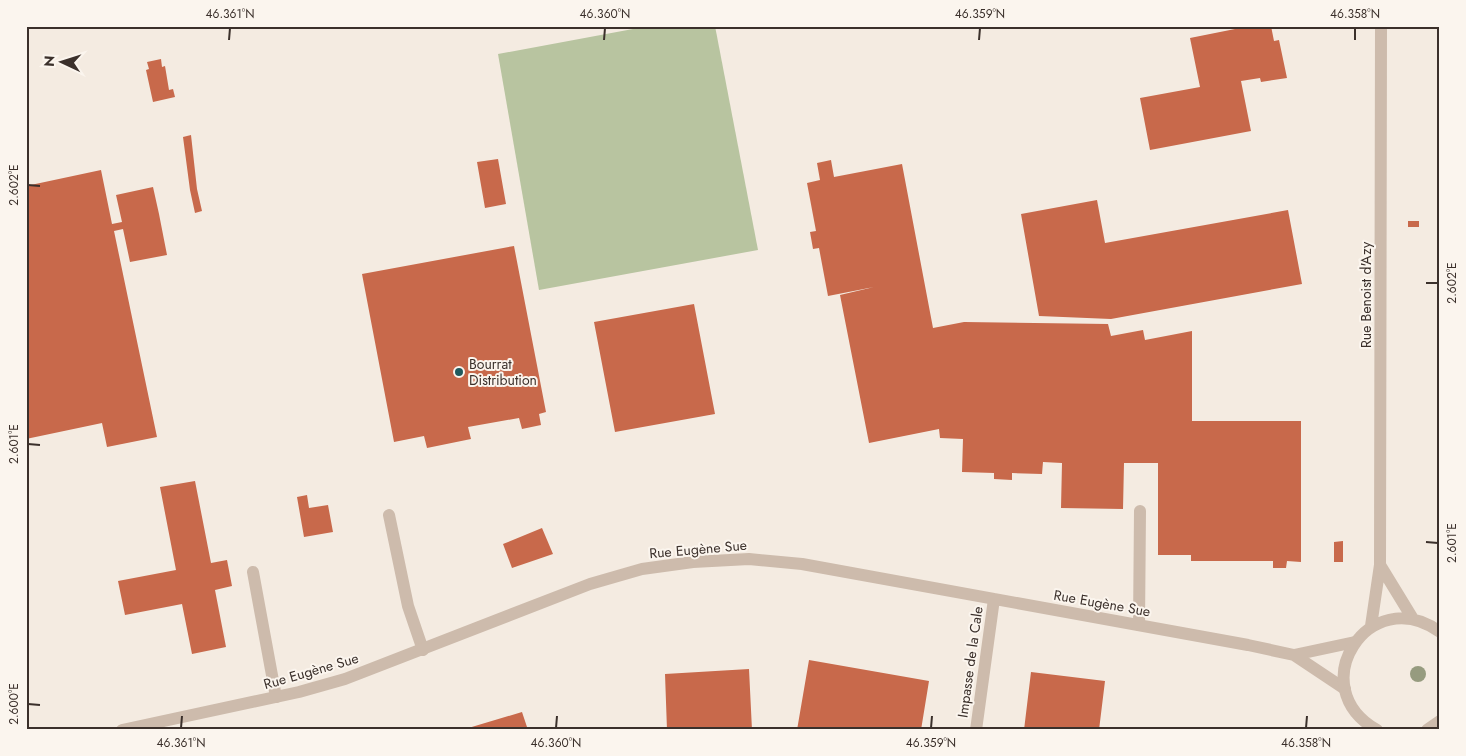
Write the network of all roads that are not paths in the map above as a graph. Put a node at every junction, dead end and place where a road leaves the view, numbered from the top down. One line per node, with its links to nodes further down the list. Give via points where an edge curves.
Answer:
1 (1381, 26): 4 (street, Rue Benoist d'Azy)
2 (1140, 511): 8 (street)
3 (389, 516): 12 (street, via 408,606)
4 (1380, 565): 7 (street); 9 (street, Rue Benoist d'Azy)
5 (253, 572): 15 (street)
6 (994, 599): 8 (street, Rue Eugène Sue); 12 (street, Rue Eugène Sue, via 802,564 749,559 693,562 642,569 590,584); 17 (street, Impasse de la Cale)
7 (1413, 619): 9 (street, via 1384,620); 10 (street)
8 (1139, 625): 13 (street, Rue Eugène Sue)
9 (1371, 626): 11 (street)
10 (1440, 632)
11 (1355, 642): 13 (street, Rue Eugène Sue); 14 (street, via 1344,664)
12 (423, 650): 15 (street, Rue Eugène Sue, via 345,679)
13 (1294, 655): 14 (street, Rue Eugène Sue)
14 (1345, 688): 18 (street, via 1355,712)
15 (276, 697): 16 (street, Rue Eugène Sue)
16 (122, 730)
17 (976, 730)
18 (1377, 730)

